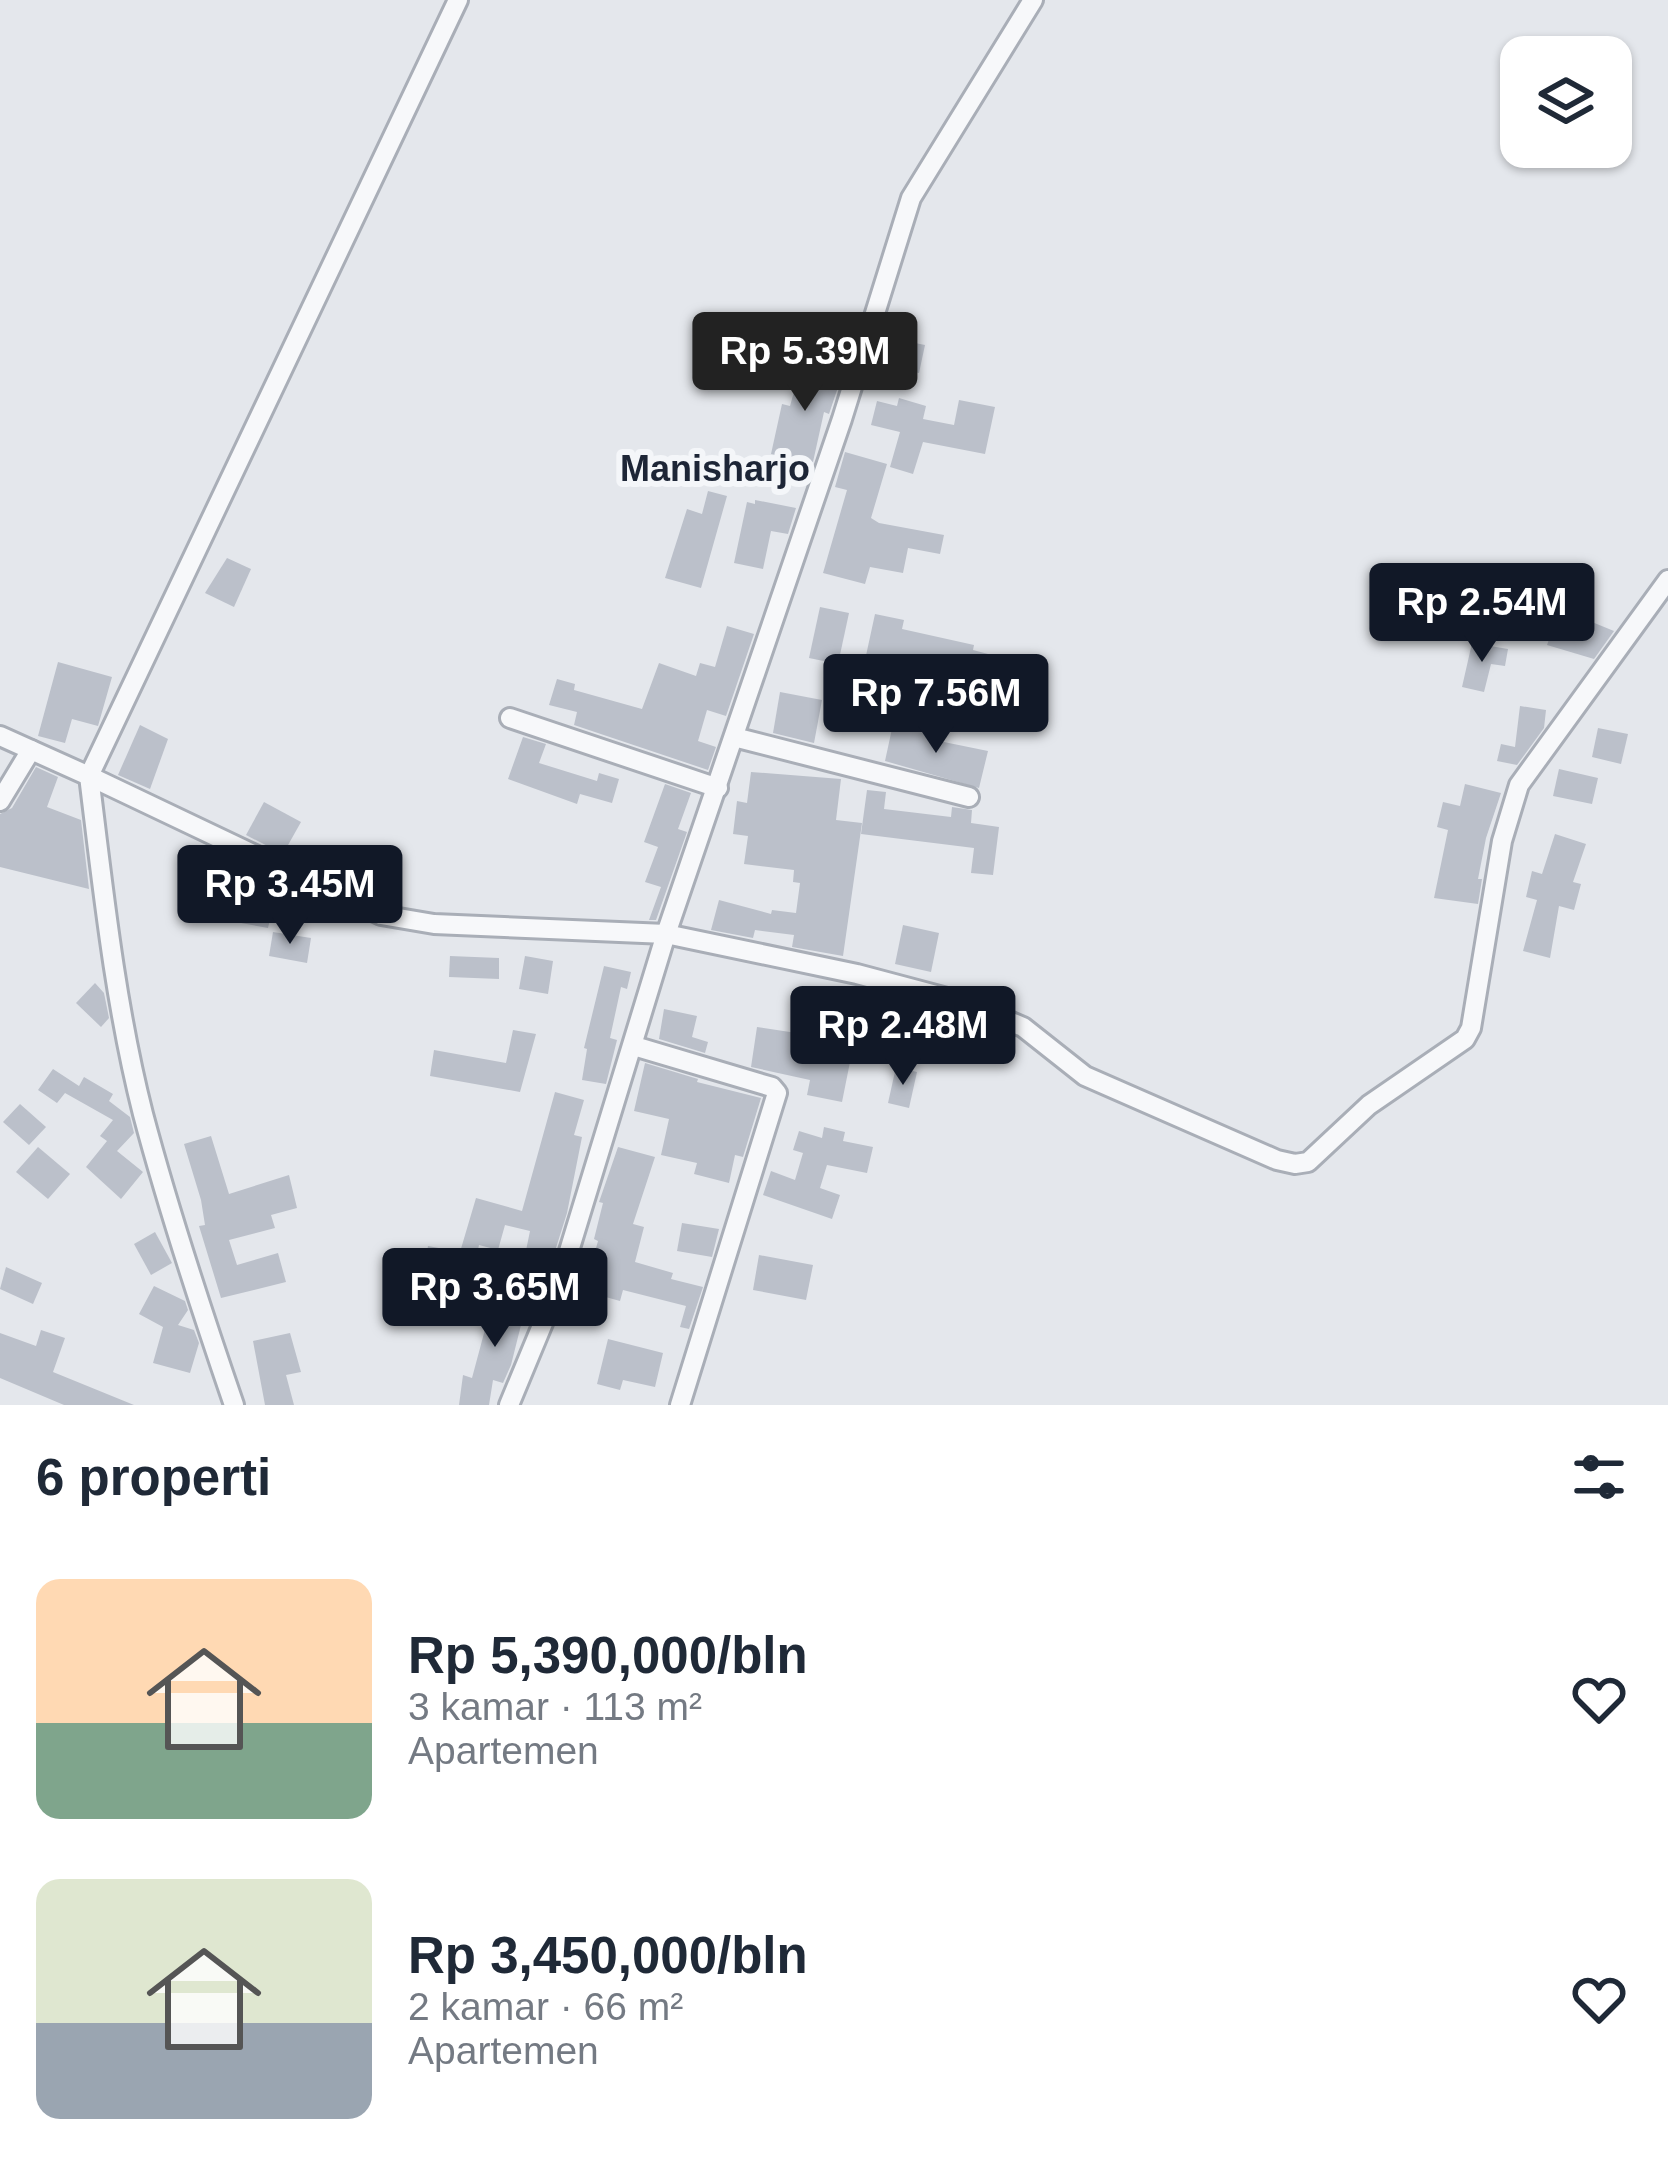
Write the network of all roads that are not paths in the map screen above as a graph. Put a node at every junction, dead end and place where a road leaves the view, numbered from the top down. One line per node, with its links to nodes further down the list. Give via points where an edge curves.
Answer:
1 (458, 0): 8 (street)
2 (1033, 0): 6 (street, via 910,198)
3 (1668, 580): 12 (street, via 1519,785 1465,1039 1369,1106 1309,1162 1276,1160 1085,1076 1023,1027 966,1003)
4 (510, 718): 9 (street)
5 (0, 736): 7 (street)
6 (734, 737): 9 (street); 10 (street)
7 (31, 750): 8 (street); 11 (street)
8 (89, 776): 12 (street, via 381,915); 14 (street, via 142,1110)
9 (718, 788): 12 (street)
10 (969, 797)
11 (0, 801)
12 (666, 934): 13 (street)
13 (634, 1046): 15 (street, via 558,1287); 16 (street, via 777,1093)
14 (234, 1405)
15 (509, 1405)
16 (680, 1405)

